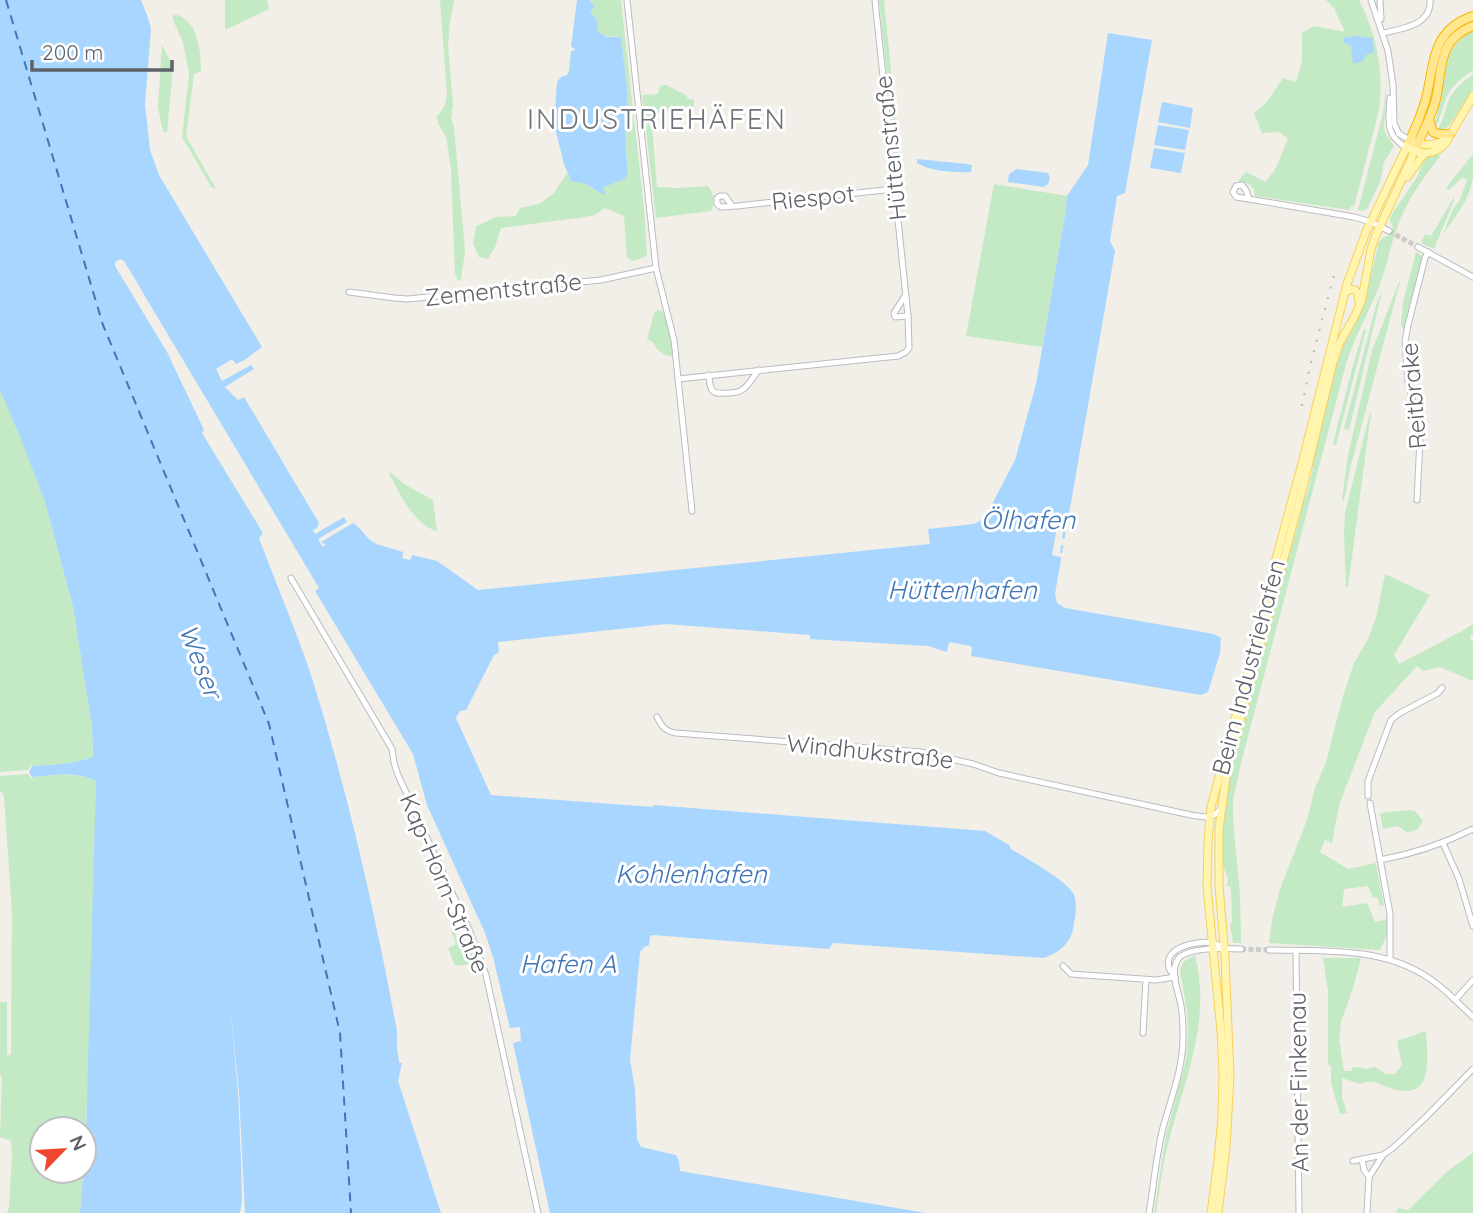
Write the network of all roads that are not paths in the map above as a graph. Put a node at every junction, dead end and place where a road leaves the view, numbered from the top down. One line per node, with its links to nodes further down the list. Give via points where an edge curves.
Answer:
1 (628, 0): 23 (street)
2 (875, 0): 15 (street, Hüttenstraße)
3 (1371, 0): 8 (street)
4 (1380, 0): 8 (street)
5 (1430, 0): 8 (street, via 1430,10 1421,20)
6 (1473, 16): 12 (highway, via 1454,26 1439,44)
7 (1473, 26): 10 (highway, via 1446,48)
8 (1383, 33): 12 (street, via 1393,85 1394,123)
9 (1473, 96): 11 (main road)
10 (1429, 119): 11 (highway, via 1433,132); 12 (highway)
11 (1448, 136): 12 (main road, via 1428,146); 13 (main road, via 1440,149)
12 (1412, 146): 13 (main road); 14 (main road, Beim Industriehafen); 18 (main road, Beim Industriehafen)
13 (1424, 154): 14 (main road)
14 (1400, 186): 19 (main road, Beim Industriehafen)
15 (894, 189): 17 (street, Riespot); 27 (street, Hüttenstraße)
16 (1249, 199): 18 (street)
17 (732, 206)
18 (1371, 222): 19 (street); 26 (main road, Beim Industriehafen)
19 (1379, 226): 20 (street); 28 (main road, Beim Industriehafen)
20 (1390, 231)
21 (1418, 247): 22 (street)
22 (1428, 252): 24 (street); 33 (street, Reitbrake, via 1405,341 1420,439)
23 (656, 268): 25 (street, Zementstraße, via 593,281 408,299); 32 (street, via 674,340)
24 (1473, 277)
25 (349, 292)
26 (1344, 293): 28 (main road, via 1356,291); 39 (main road, Beim Industriehafen)
27 (905, 296): 29 (street, Hüttenstraße); 29 (street, Hüttenstraße, via 894,313 895,317)
28 (1359, 306): 38 (main road, Beim Industriehafen, via 1333,362 1227,769)
29 (908, 316): 30 (street, Hüttenstraße, via 909,348 898,356)
30 (759, 370): 31 (street, Hüttenstraße); 31 (street, via 741,391 717,394 710,388)
31 (709, 375): 32 (street, Hüttenstraße)
32 (678, 379): 34 (street)
33 (1418, 500)
34 (692, 511)
35 (291, 578): 67 (street, Kap-Horn-Straße, via 392,749 398,775 475,945 491,996)
36 (1442, 688): 43 (street, via 1391,720 1368,781)
37 (657, 718): 39 (street, Windhukstraße, via 667,732 921,752 1059,787)
38 (1221, 808): 39 (street); 40 (main road, Beim Industriehafen)
39 (1210, 817): 40 (street); 44 (main road, Beim Industriehafen)
40 (1219, 829): 45 (main road, Beim Industriehafen)
41 (1473, 829): 42 (street)
42 (1443, 843): 43 (street); 46 (street)
43 (1380, 860): 47 (street, via 1391,914)
44 (1207, 877): 45 (main road); 48 (main road, Beim Industriehafen)
45 (1219, 886): 49 (main road, Beim Industriehafen)
46 (1473, 926)
47 (1390, 937): 53 (street); 54 (street)
48 (1212, 946): 49 (street); 56 (street, via 1182,955 1176,962); 69 (main road, Beim Industriehafen, via 1223,1073)
49 (1224, 948): 50 (street); 70 (main road, Beim Industriehafen, via 1229,1099)
50 (1241, 949)
51 (1269, 950): 52 (street)
52 (1296, 951): 53 (street); 71 (street, An der Finkenau)
53 (1383, 957): 54 (street)
54 (1390, 959): 59 (street, via 1434,981)
55 (1063, 966): 57 (street, via 1071,975)
56 (1175, 977): 57 (street); 68 (street, via 1183,1023 1181,1063 1162,1131)
57 (1146, 980): 61 (street)
58 (1473, 980): 59 (street)
59 (1455, 1000): 60 (street)
60 (1473, 1017)
61 (1143, 1033)
62 (1473, 1069): 63 (street)
63 (1383, 1155): 64 (street); 66 (street)
64 (1362, 1159): 65 (street); 66 (street)
65 (1353, 1161)
66 (1369, 1177): 72 (street)
67 (538, 1213)
68 (1149, 1213)
69 (1211, 1213)
70 (1218, 1213)
71 (1299, 1213)
72 (1367, 1213)

